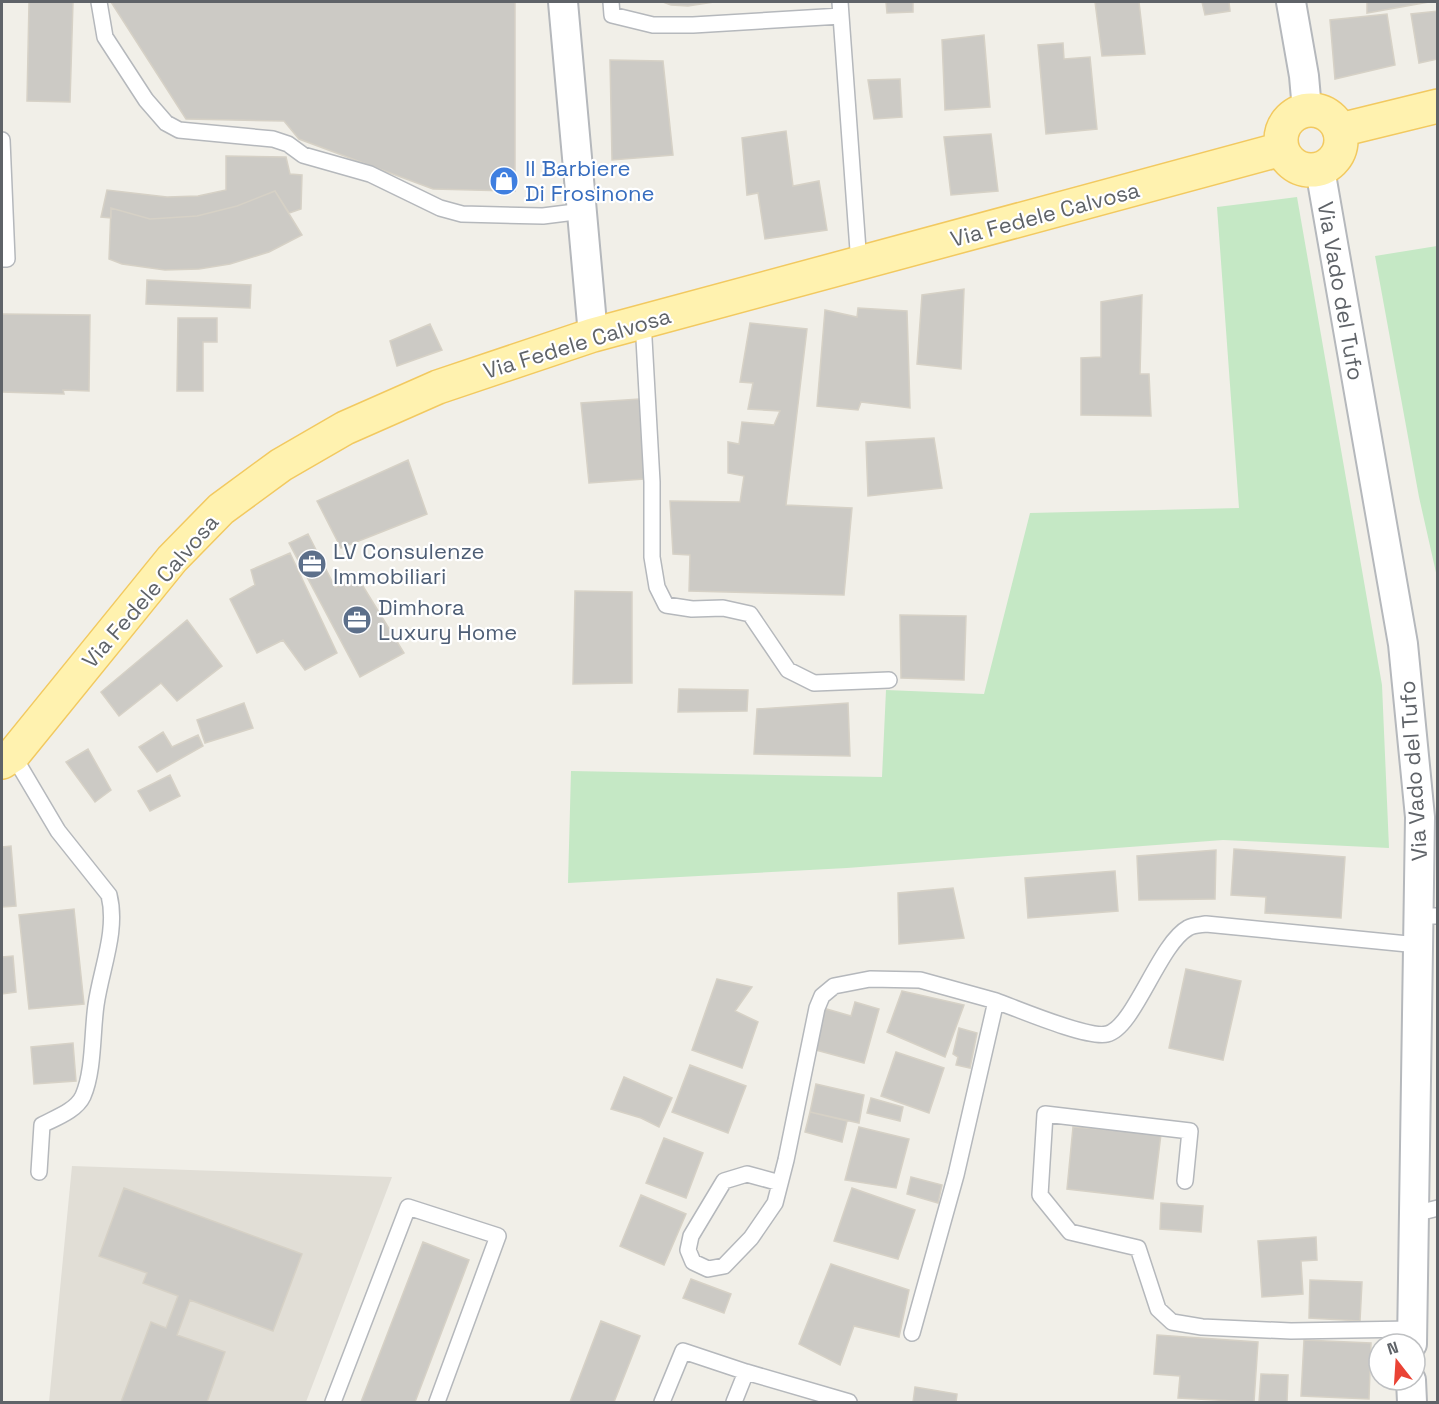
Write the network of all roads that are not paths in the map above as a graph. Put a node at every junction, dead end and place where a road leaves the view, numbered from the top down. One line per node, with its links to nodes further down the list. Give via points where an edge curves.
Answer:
1 (99, 2): 12 (lane, via 105,37 146,100 166,123 179,130 273,139 303,155 370,174 440,208 462,214 543,216)
2 (563, 2): 12 (street)
3 (611, 2): 5 (lane, via 612,15 652,25 693,26)
4 (1291, 2): 7 (street)
5 (840, 9): 14 (lane)
6 (1437, 106): 8 (main road)
7 (1307, 110): 8 (main road, via 1327,114); 10 (main road, via 1285,123 1280,140)
8 (1340, 130): 11 (main road, via 1340,149 1329,165)
9 (2, 140): 13 (lane, via 7,260)
10 (1282, 149): 11 (main road, via 1286,158 1301,169); 14 (main road, Via Fedele Calvosa)
11 (1320, 169): 19 (street, Via Vado del Tufo, via 1403,644)
12 (583, 211): 16 (street)
13 (2, 259)
14 (859, 264): 15 (main road, Via Fedele Calvosa)
15 (644, 321): 16 (main road, Via Fedele Calvosa); 17 (lane, via 652,557 657,587 666,605 723,608 750,614 788,670 814,683)
16 (593, 335): 18 (main road, Via Fedele Calvosa, via 438,387 345,428 281,465 221,509 172,560)
17 (890, 680)
18 (7, 759): 23 (lane, via 109,895 112,907 82,1098 69,1111 42,1125)
19 (1428, 916): 20 (street, Via Vado del Tufo)
20 (1418, 945): 21 (lane, via 1206,924 1189,927 1179,936 1123,1023 1108,1034 1087,1033); 22 (street, Via Vado del Tufo)
21 (996, 1001): 25 (lane, via 920,980 870,979 834,986 822,996); 28 (lane, via 956,1175)
22 (1427, 1073): 26 (street, Via Vado del Tufo)
23 (39, 1172)
24 (1185, 1181): 29 (lane, via 1190,1131 1045,1114 1040,1194 1070,1232 1138,1248 1158,1309 1172,1322 1203,1327)
25 (780, 1183): 25 (lane, via 775,1203 751,1238 724,1266 708,1269 693,1262 688,1250 691,1236 724,1181 747,1174)
26 (1426, 1211): 27 (street, Via Vado del Tufo)
27 (1412, 1332)
28 (912, 1333)
29 (1367, 1334)
30 (746, 1372): 33 (lane, via 683,1351); 34 (lane); 35 (lane)
31 (333, 1402): 32 (lane, via 408,1207 498,1236)
32 (437, 1402)
33 (662, 1402)
34 (734, 1402)
35 (849, 1402)

